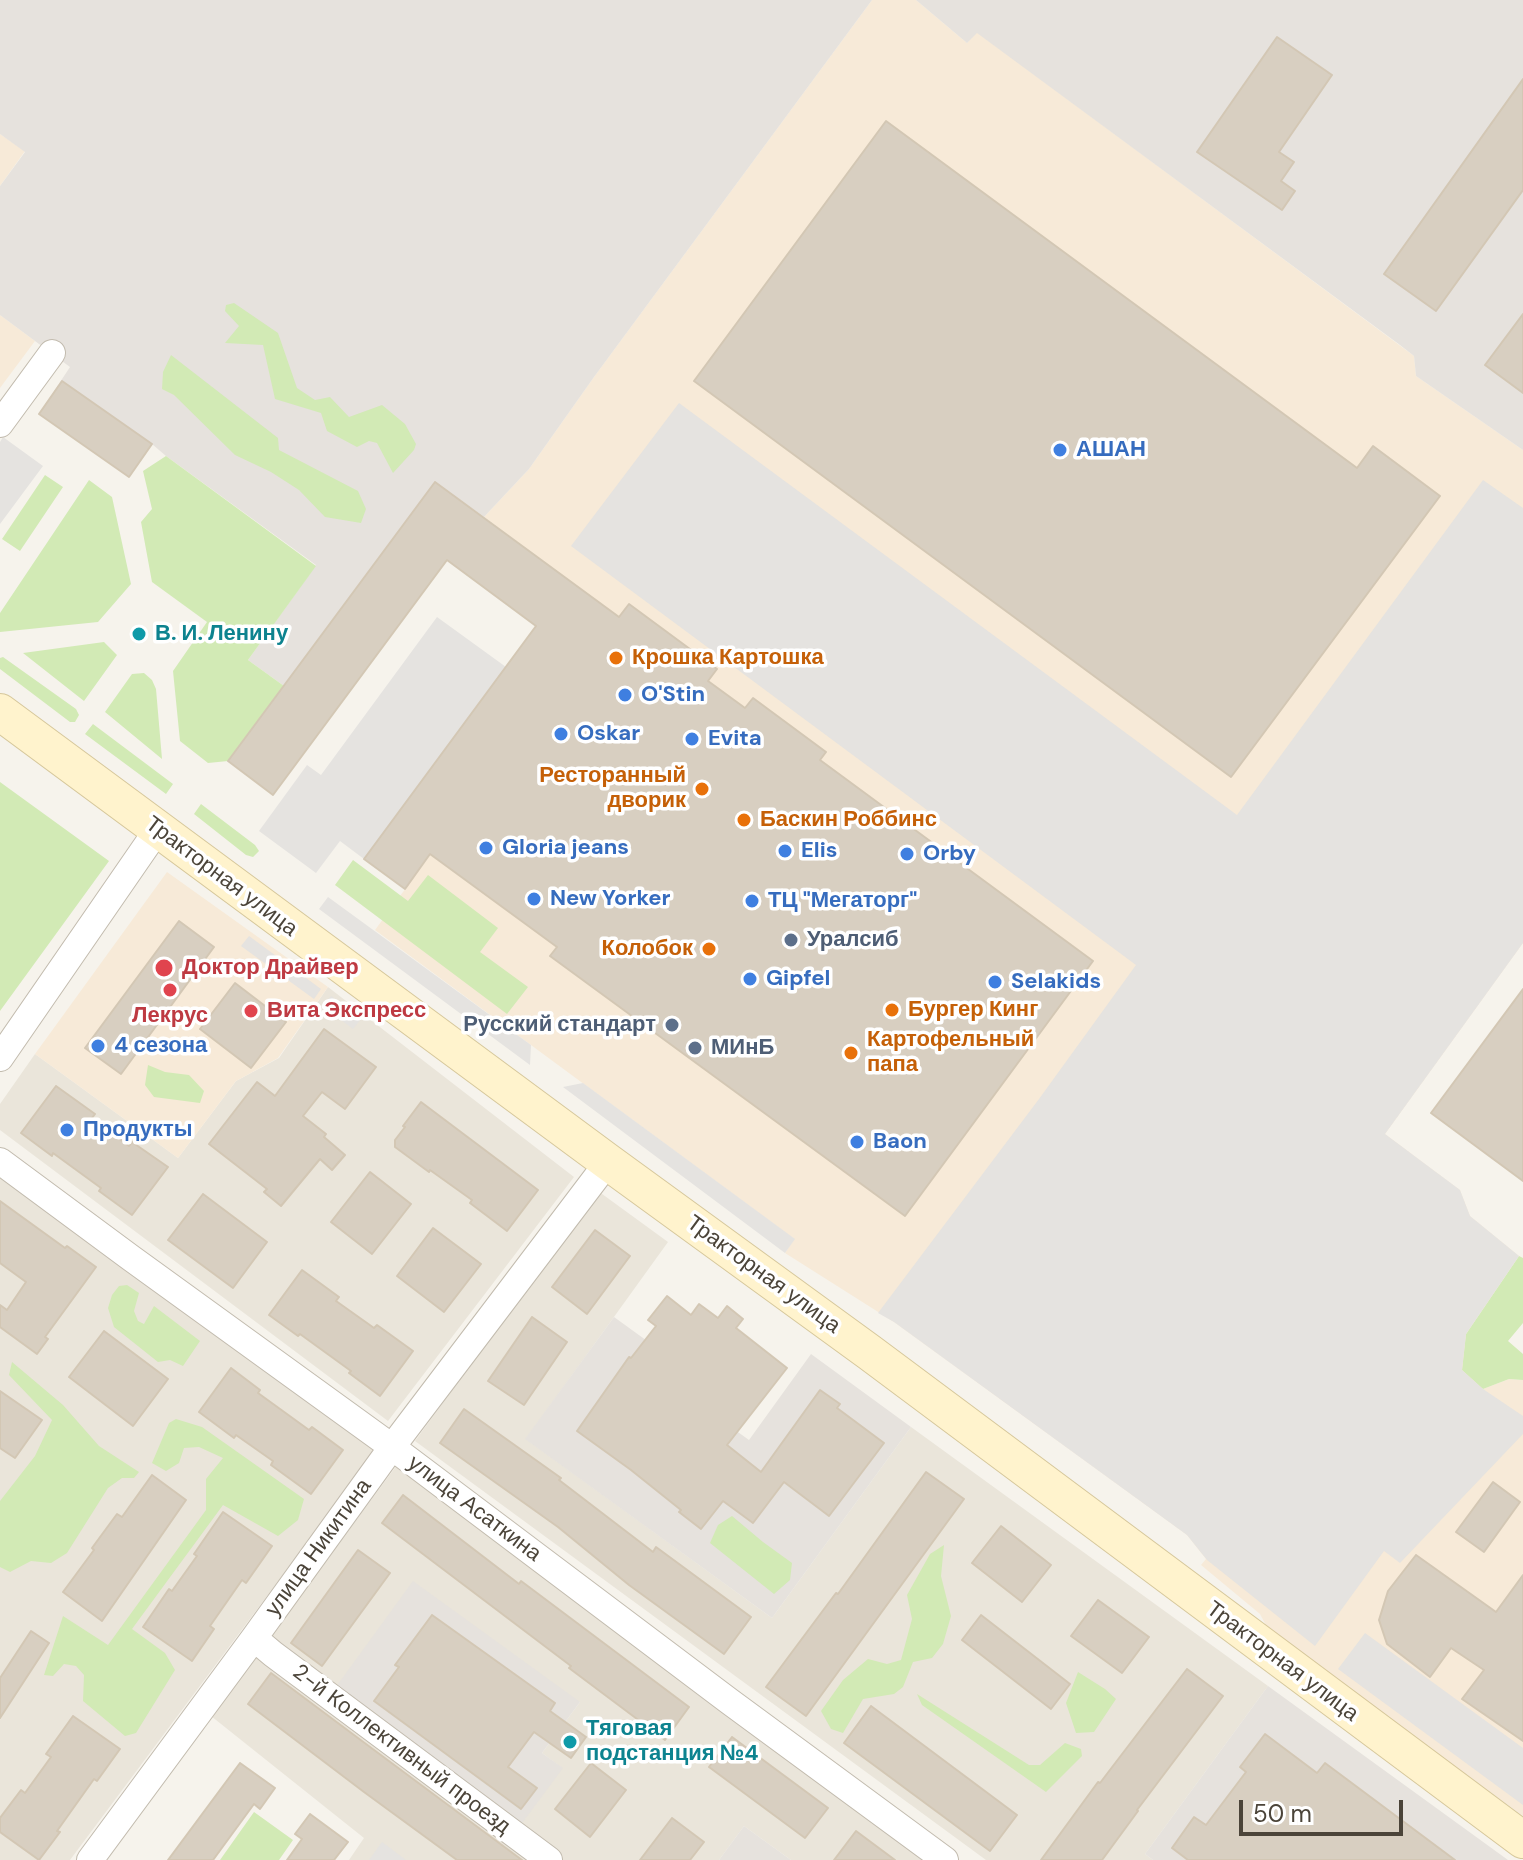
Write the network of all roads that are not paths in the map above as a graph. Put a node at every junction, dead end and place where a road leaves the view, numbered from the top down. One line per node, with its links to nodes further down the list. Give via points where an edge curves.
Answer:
1 (52, 353): 2 (street)
2 (0, 424)
3 (0, 712): 4 (main road, Тракторная улица)
4 (158, 829): 5 (street); 7 (main road, Тракторная улица)
5 (0, 1058)
6 (0, 1161): 8 (street, улица Асаткина)
7 (608, 1162): 8 (street, улица Никитина); 10 (main road, Тракторная улица)
8 (392, 1447): 9 (street, улица Никитина); 13 (street, улица Асаткина)
9 (254, 1638): 11 (street, улица Никитина); 12 (street, 2-й Коллективный проезд)
10 (1523, 1840)
11 (90, 1860)
12 (549, 1860)
13 (945, 1860)

